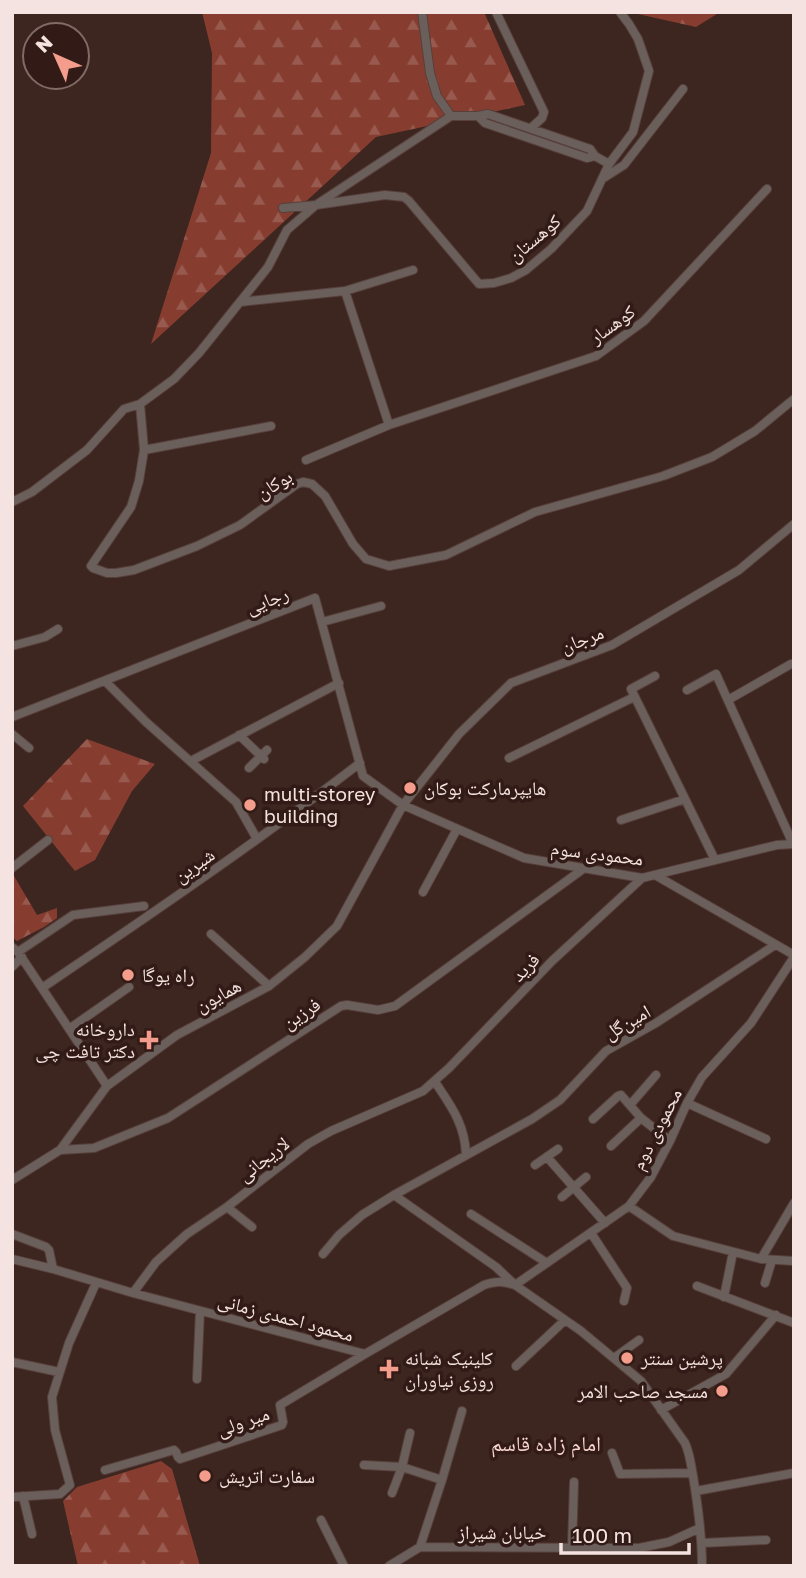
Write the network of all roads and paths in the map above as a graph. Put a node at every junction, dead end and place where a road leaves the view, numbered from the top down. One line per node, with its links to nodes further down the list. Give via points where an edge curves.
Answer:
1 (422, 12): 5 (street, via 430,73 437,96)
2 (496, 12): 7 (street, via 544,112)
3 (620, 12): 9 (street, کوهستان, via 638,40 649,71 635,129)
4 (683, 89): 10 (street, via 624,165)
5 (451, 116): 6 (street); 12 (street, کوهستان)
6 (478, 116): 7 (street, via 488,114); 8 (street, via 528,138 587,158)
7 (531, 128): 8 (street, via 590,149)
8 (595, 156): 9 (street)
9 (610, 164): 10 (street, کوهستان)
10 (602, 179): 12 (street, کوهستان, via 587,211 551,249 526,270 485,285 474,279 404,197 384,195)
11 (767, 189): 19 (street, کوهسار, via 644,321 596,356)
12 (316, 205): 13 (street, کوهستان); 16 (street, کوهستان, via 286,230 268,267)
13 (283, 208)
14 (413, 270): 15 (street)
15 (345, 291): 16 (street); 19 (street)
16 (240, 302): 18 (street, کوهستان, via 174,379)
17 (794, 399): 21 (street, بوکان, via 755,431 712,457 663,476 535,512 446,555 389,566 366,559 325,496 303,482 240,525 197,546 134,570 107,573 93,568 93,560 131,507)
18 (140, 404): 21 (street, بوکان); 23 (street, via 124,409 87,450)
19 (389, 425): 22 (street, کوهسار)
20 (271, 426): 21 (street)
21 (145, 450)
22 (306, 460)
23 (12, 502)
24 (794, 524): 45 (street, مرجان, via 739,570 612,645 510,683 459,734)
25 (381, 606): 26 (street)
26 (322, 622): 31 (street, رجایی, via 315,598); 32 (street, رجایی)
27 (58, 629): 28 (street)
28 (12, 646)
29 (790, 664): 35 (street)
30 (655, 677): 34 (street, via 631,687)
31 (105, 681): 36 (street, رجایی); 41 (street)
32 (339, 683): 38 (street); 42 (street, رجایی)
33 (687, 690): 35 (street, via 716,674)
34 (635, 697): 40 (street); 44 (street)
35 (728, 700): 50 (street)
36 (12, 717)
37 (12, 734): 39 (street)
38 (239, 735): 41 (street); 43 (street, via 264,755)
39 (29, 748)
40 (509, 758)
41 (191, 761): 48 (street, via 236,802)
42 (360, 763): 45 (street, رجایی, via 363,776); 48 (street, شیرین)
43 (249, 768)
44 (685, 799): 46 (street); 51 (street)
45 (403, 805): 47 (street, محمودی سوم); 65 (street, همایون, via 337,926)
46 (621, 820)
47 (457, 829): 53 (street, محمودی سوم, via 524,859); 56 (street)
48 (257, 839): 67 (street, شیرین)
49 (48, 840): 52 (street)
50 (793, 844): 51 (street, محمودی سوم)
51 (715, 860): 54 (street, محمودی سوم)
52 (12, 868)
53 (583, 869): 55 (street, محمودی سوم); 80 (street, فرزین, via 395,1006 378,1010 341,1006 168,1118 94,1148)
54 (655, 874): 55 (street, محمودی سوم); 59 (street)
55 (642, 877): 70 (street, فرید, via 552,961)
56 (423, 891)
57 (144, 906): 60 (street, via 73,915)
58 (211, 934): 65 (street)
59 (775, 945): 61 (street); 81 (street, امین‌گل, via 606,1051 560,1100)
60 (17, 952): 62 (street); 67 (street)
61 (794, 956): 63 (street, محمودی دوم)
62 (12, 967)
63 (784, 971): 64 (street); 72 (street, محمودی دوم, via 751,1023 711,1065)
64 (794, 978)
65 (269, 986): 71 (street, همایون, via 177,1035)
66 (129, 987): 68 (street)
67 (42, 988): 68 (street)
68 (69, 1029): 71 (street)
69 (656, 1076): 73 (street)
70 (435, 1082): 81 (street, via 457,1114); 91 (street, لاریجانی, via 309,1144)
71 (107, 1086): 80 (street, همایون)
72 (687, 1102): 76 (street); 77 (street, محمودی دوم)
73 (630, 1104): 74 (street); 75 (street, via 618,1096)
74 (641, 1118): 77 (street); 78 (street)
75 (593, 1119)
76 (766, 1139)
77 (670, 1141): 90 (street, محمودی دوم)
78 (611, 1146)
79 (558, 1149): 82 (street)
80 (60, 1150): 85 (street, همایون)
81 (466, 1155): 87 (street, امین‌گل)
82 (547, 1157): 83 (street); 86 (street)
83 (535, 1165)
84 (586, 1177): 86 (street)
85 (12, 1180)
86 (574, 1188): 88 (street); 93 (street)
87 (394, 1195): 98 (street, امین‌گل, via 362,1215); 107 (street)
88 (562, 1198)
89 (794, 1203): 100 (street)
90 (629, 1206): 93 (street, محمودی دوم); 97 (street, via 673,1236)
91 (228, 1207): 94 (street); 109 (street, لاریجانی, via 156,1262)
92 (471, 1213): 103 (street)
93 (605, 1223): 95 (street, محمودی دوم)
94 (251, 1227)
95 (591, 1233): 103 (street, محمودی دوم); 111 (street, via 626,1288)
96 (12, 1234): 104 (street, via 46,1247)
97 (733, 1252): 100 (street); 110 (street)
98 (323, 1254)
99 (12, 1259): 104 (street, محمود احمدی زمانی)
100 (761, 1259): 101 (street)
101 (772, 1260): 102 (street); 106 (street)
102 (794, 1261)
103 (547, 1263): 107 (street, محمودی دوم)
104 (53, 1269): 105 (street, محمود احمدی زمانی)
105 (96, 1283): 109 (street, محمود احمدی زمانی); 121 (street)
106 (765, 1283)
107 (515, 1285): 114 (street); 117 (street, محمود احمدی زمانی, via 503,1281 484,1285)
108 (697, 1286): 110 (street)
109 (133, 1293): 112 (street, محمود احمدی زمانی)
110 (724, 1297): 113 (street)
111 (624, 1301)
112 (200, 1311): 117 (street, محمود احمدی زمانی); 122 (street)
113 (776, 1315): 115 (street); 123 (street, via 726,1374)
114 (565, 1320): 118 (street); 120 (street)
115 (794, 1323)
116 (639, 1340): 118 (street)
117 (365, 1354): 129 (street, میر ولی, via 280,1405 282,1424 180,1459 174,1450)
118 (614, 1358): 123 (street, via 641,1381)
119 (12, 1362): 121 (street)
120 (516, 1366)
121 (59, 1373): 136 (street, via 52,1397 54,1430 70,1485 60,1493)
122 (197, 1379)
123 (661, 1410): 130 (street, via 687,1448)
124 (462, 1411): 132 (street)
125 (410, 1433): 128 (street)
126 (612, 1453): 130 (street, via 621,1474)
127 (365, 1465): 128 (street)
128 (402, 1467): 132 (street); 135 (street)
129 (106, 1469)
130 (692, 1473): 134 (street)
131 (794, 1473): 134 (street)
132 (442, 1480): 143 (street)
133 (574, 1482): 144 (street)
134 (696, 1491): 139 (street)
135 (393, 1493)
136 (23, 1496): 137 (street); 140 (street)
137 (12, 1497)
138 (321, 1520): 145 (street)
139 (700, 1528): 142 (street); 144 (street, خیابان شیراز, via 669,1542 639,1548)
140 (32, 1534)
141 (766, 1540): 142 (street)
142 (702, 1543): 147 (street)
143 (420, 1547): 144 (street, خیابان شیراز); 146 (street)
144 (572, 1548)
145 (344, 1566)
146 (389, 1566)
147 (702, 1566)

